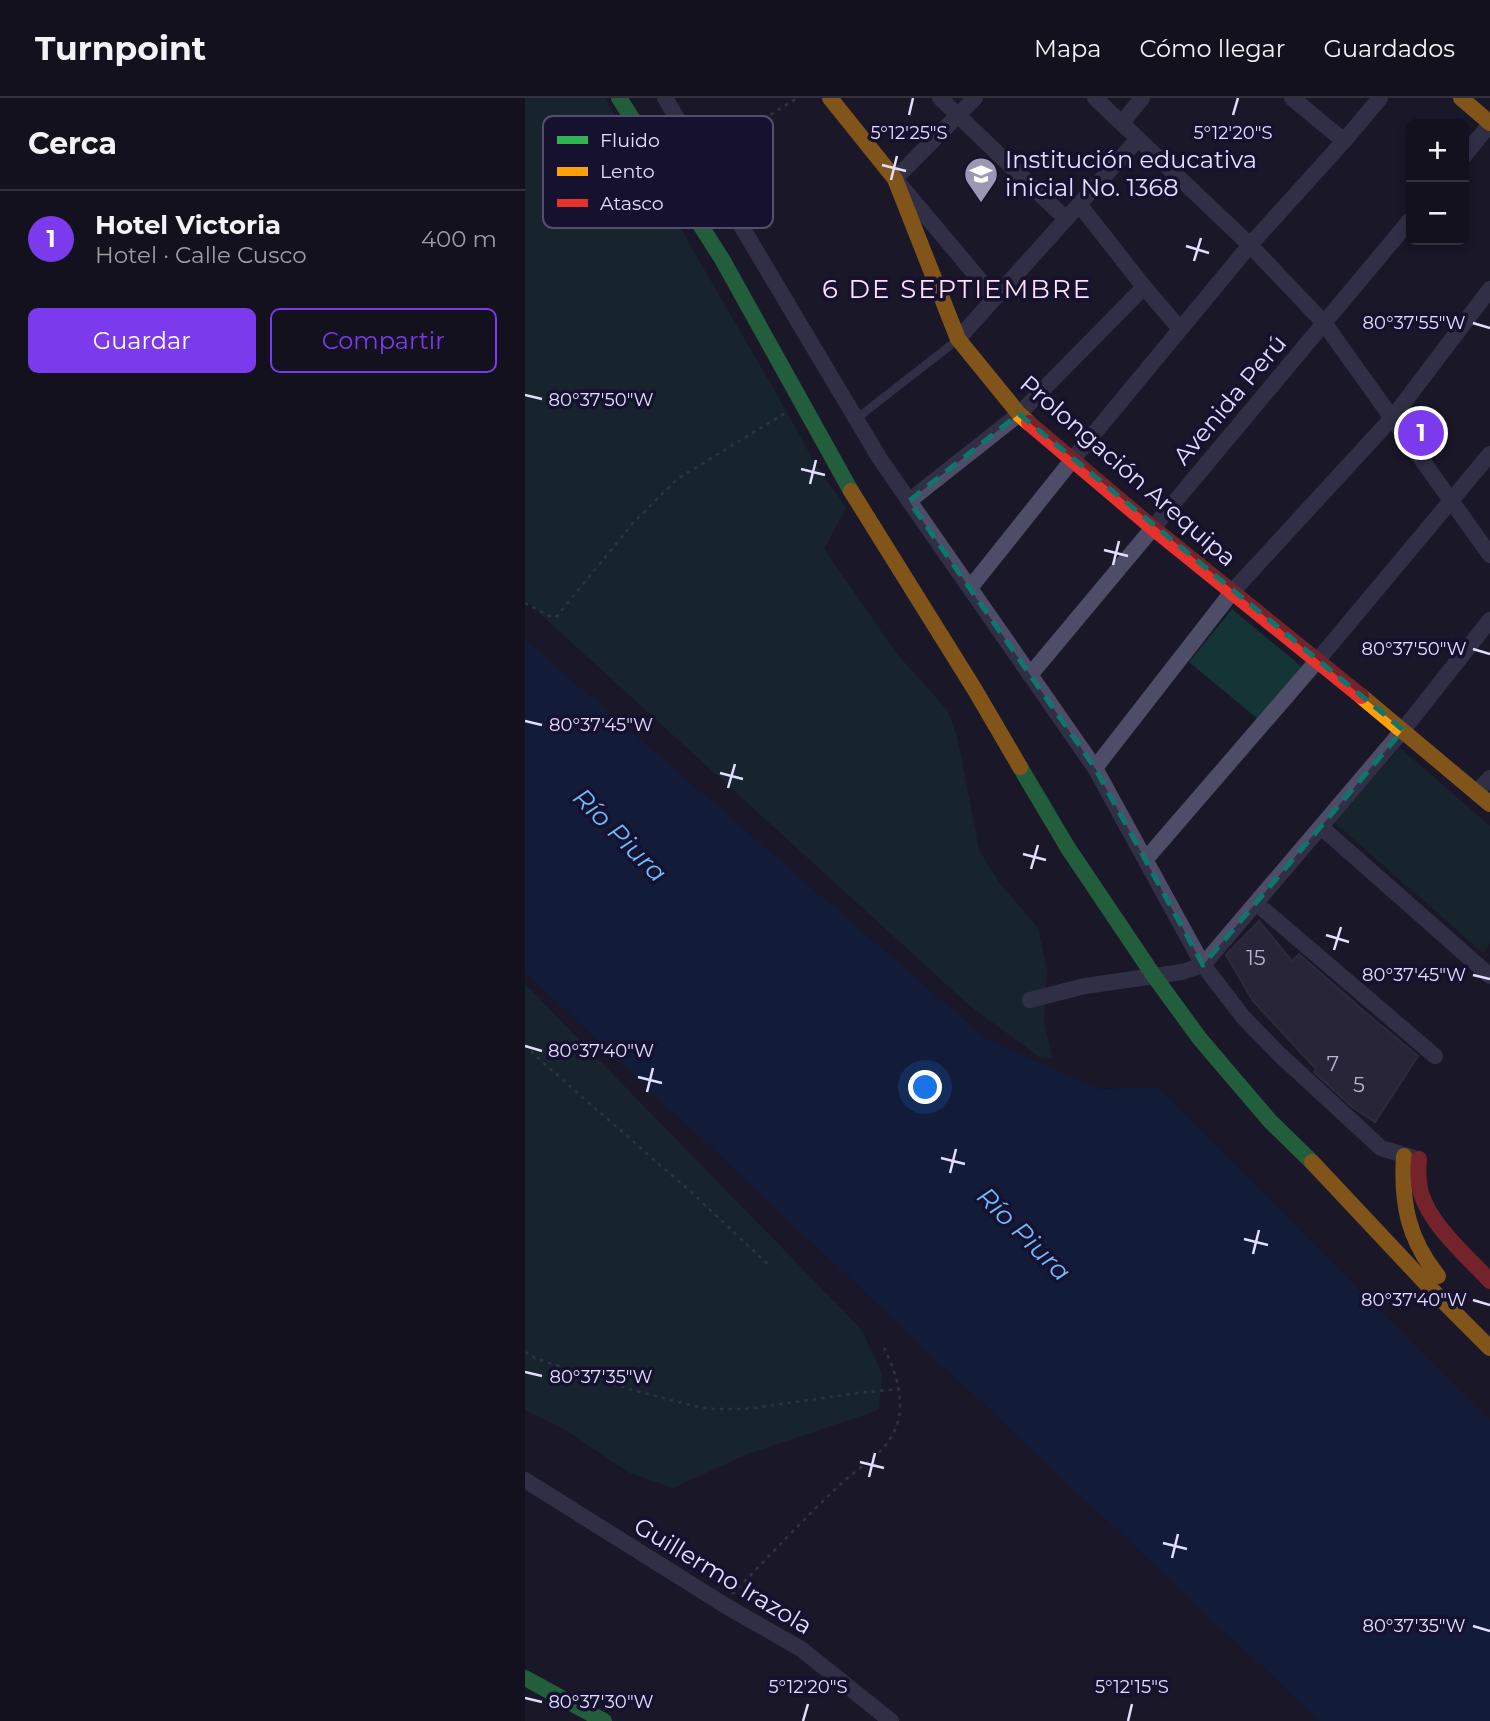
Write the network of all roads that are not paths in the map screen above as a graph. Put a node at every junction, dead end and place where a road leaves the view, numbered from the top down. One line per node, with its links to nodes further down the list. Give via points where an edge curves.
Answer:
1 (619, 98): 11 (street)
2 (665, 98): 12 (street)
3 (940, 98): 13 (street)
4 (975, 98): 13 (street)
5 (1095, 98): 14 (street)
6 (1142, 98): 14 (street)
7 (1293, 98): 17 (street)
8 (1380, 98): 17 (street)
9 (1461, 98): 15 (street)
10 (832, 99): 19 (street, Prolongación Arequipa)
11 (631, 116)
12 (676, 116)
13 (959, 116): 19 (street); 21 (street)
14 (1122, 123): 16 (street)
15 (1490, 124): 18 (street)
16 (1138, 139): 20 (street); 25 (street)
17 (1344, 141): 25 (street)
18 (1469, 150)
19 (895, 179): 28 (street); 31 (street, Prolongación Arequipa)
20 (1079, 204): 21 (street); 26 (street)
21 (1066, 219): 28 (street)
22 (1406, 225): 29 (street, Avenida Perú)
23 (702, 228): 55 (street, via 852,494 1068,848)
24 (743, 228): 34 (street)
25 (1250, 245): 29 (street); 30 (street)
26 (1144, 287): 30 (street); 32 (street)
27 (1490, 289): 33 (street)
28 (995, 298): 31 (street)
29 (1324, 323): 33 (street); 39 (street, Avenida Perú)
30 (1180, 329): 36 (street)
31 (958, 339): 32 (street, Prolongación Arequipa); 34 (lane)
32 (1019, 414): 36 (street, Prolongación Arequipa); 37 (street)
33 (1392, 417): 38 (street); 42 (street)
34 (856, 419): 37 (street)
35 (1490, 454): 38 (street)
36 (1073, 459): 39 (street, Prolongación Arequipa); 41 (street)
37 (909, 501): 41 (street)
38 (1451, 502): 40 (street); 44 (street)
39 (1153, 528): 42 (street, Prolongación Arequipa); 45 (street, Avenida Perú)
40 (1490, 555)
41 (970, 588): 45 (street)
42 (1232, 592): 44 (street, Prolongación Arequipa); 47 (street)
43 (1490, 620): 46 (street)
44 (1317, 661): 46 (street, Prolongación Arequipa); 52 (street)
45 (1030, 675): 47 (street)
46 (1403, 730): 49 (street, Prolongación Arequipa); 51 (street)
47 (1095, 768): 52 (street)
48 (1490, 778): 49 (street)
49 (1477, 792): 50 (street, Prolongación Arequipa)
50 (1490, 804)
51 (1321, 827): 53 (street); 56 (street)
52 (1146, 859): 54 (street)
53 (1256, 902): 54 (street); 58 (street)
54 (1203, 965): 55 (street); 59 (street, via 1243,1017 1381,1148)
55 (1154, 976): 57 (street); 62 (street, via 1270,1121)
56 (1490, 976)
57 (1030, 1000)
58 (1435, 1056)
59 (1412, 1157): 60 (street, via 1429,1210); 61 (street, via 1402,1188 1419,1252)
60 (1490, 1281)
61 (1490, 1331)
62 (1490, 1348)
63 (525, 1480): 66 (street, Guillermo Irazola, via 801,1649)
64 (525, 1678): 65 (street)
65 (604, 1721)
66 (891, 1721)

